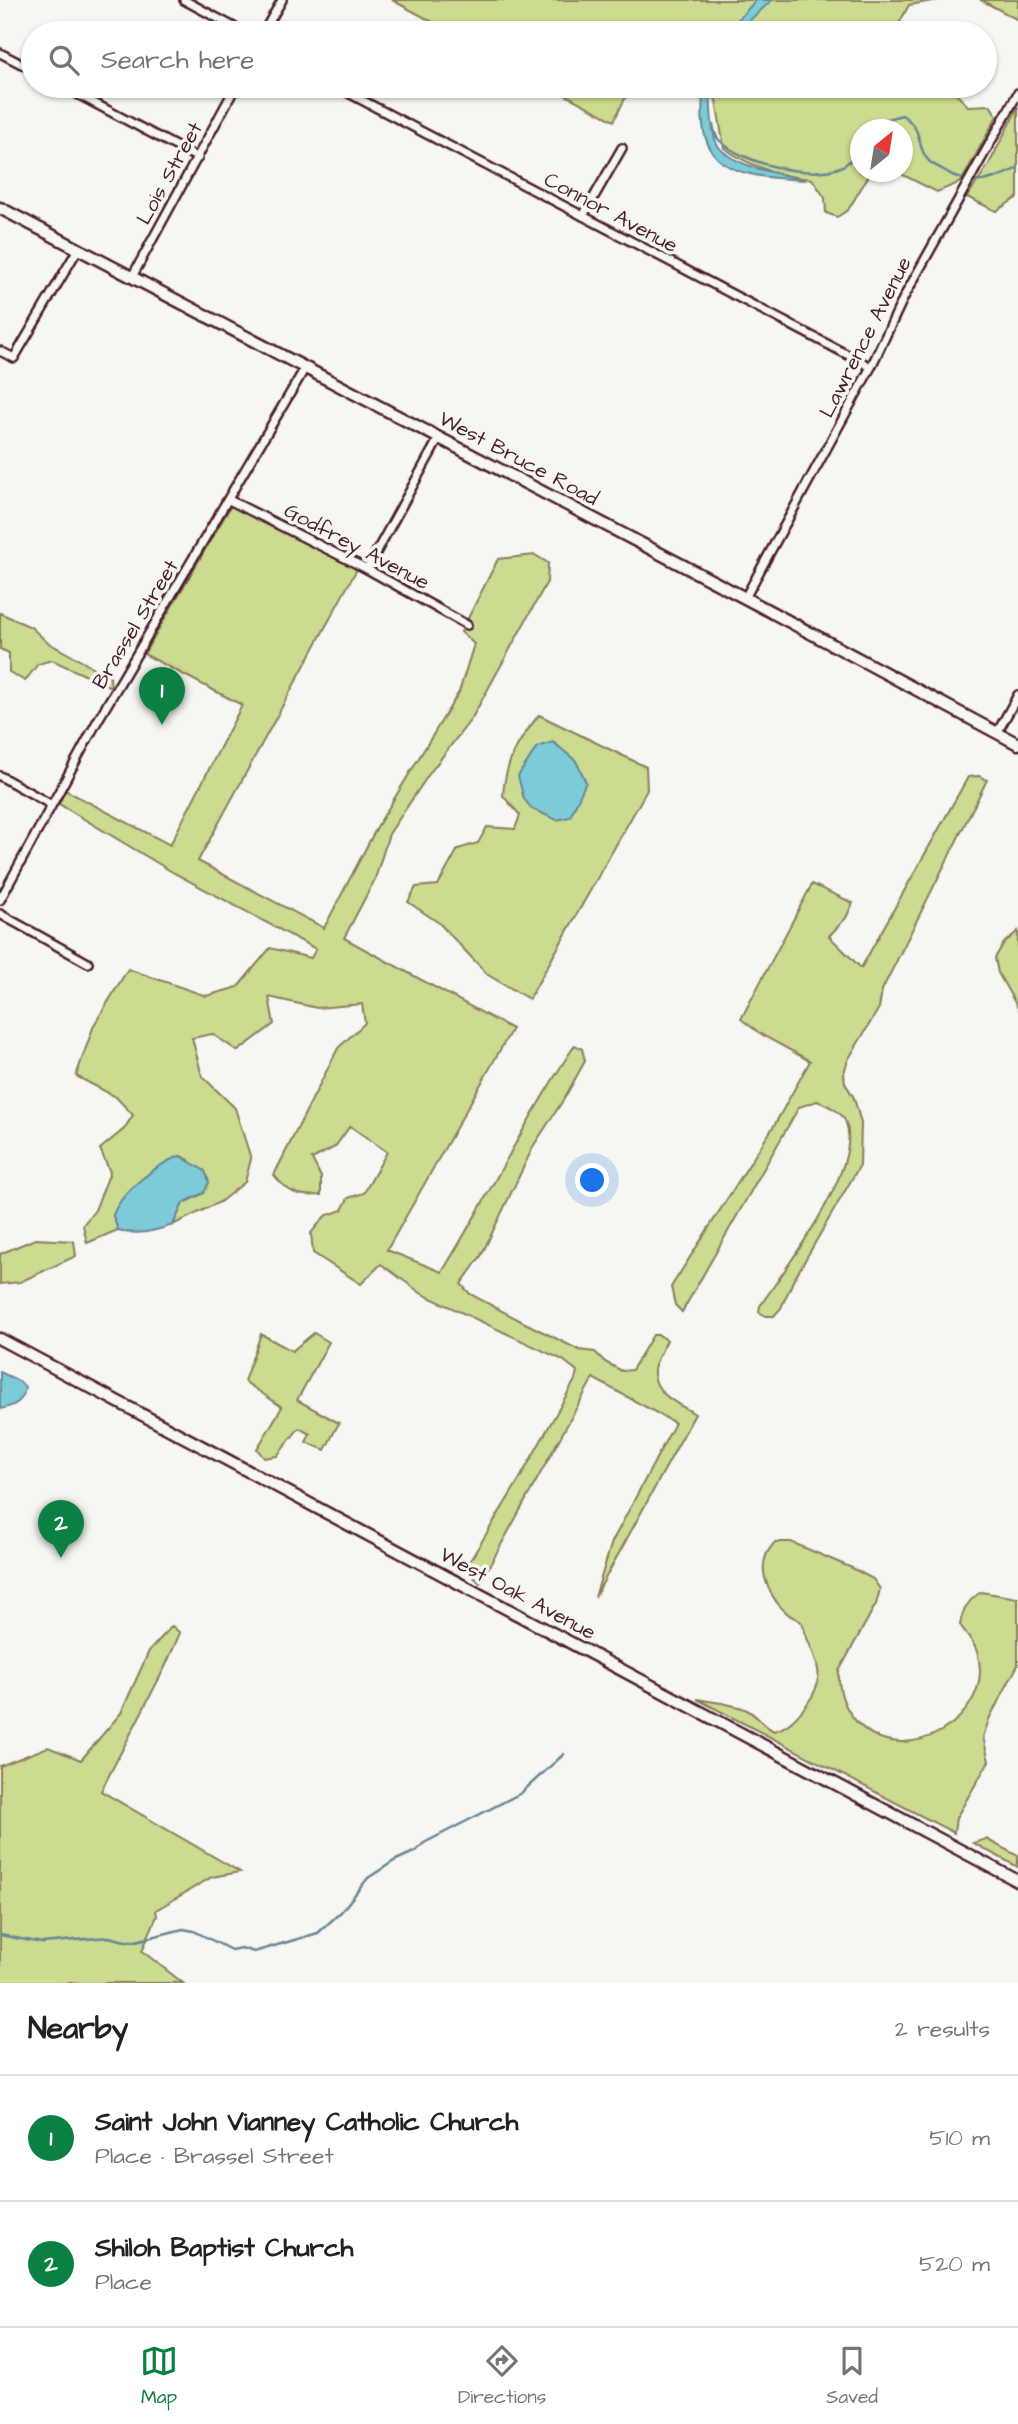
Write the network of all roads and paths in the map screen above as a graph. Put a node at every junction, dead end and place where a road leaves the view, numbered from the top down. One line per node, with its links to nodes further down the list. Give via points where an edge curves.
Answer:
1 (184, 0): 3 (street)
2 (282, 0): 4 (street)
3 (223, 21)
4 (270, 21)
5 (0, 52): 6 (street)
6 (21, 63)
7 (1018, 93): 18 (street, Lawrence Avenue, via 904,296)
8 (85, 98): 12 (street)
9 (230, 98): 12 (street, Lois Street)
10 (358, 98): 14 (street, Connor Avenue)
11 (622, 148): 14 (street)
12 (198, 158): 16 (street, Lois Street)
13 (0, 208): 15 (street, West Bruce Road)
14 (583, 216): 18 (street, Connor Avenue)
15 (78, 249): 16 (street, West Bruce Road); 17 (street, via 14,358)
16 (132, 277): 19 (street, West Bruce Road)
17 (0, 351)
18 (871, 367): 23 (street, Lawrence Avenue)
19 (305, 368): 20 (street, West Bruce Road); 21 (street, Brassel Street)
20 (439, 438): 22 (street); 23 (street, West Bruce Road)
21 (229, 500): 22 (street, Godfrey Avenue); 29 (street, Brassel Street)
22 (367, 569): 24 (street, Godfrey Avenue)
23 (745, 598): 26 (street, West Bruce Road)
24 (467, 625)
25 (1018, 695): 26 (street)
26 (997, 733): 27 (street, West Bruce Road)
27 (1018, 744)
28 (0, 776): 29 (street)
29 (50, 804): 30 (street, Brassel Street)
30 (0, 900)
31 (0, 914): 32 (street)
32 (88, 963)
33 (0, 1339): 34 (street, West Oak Avenue)
34 (1018, 1881)

